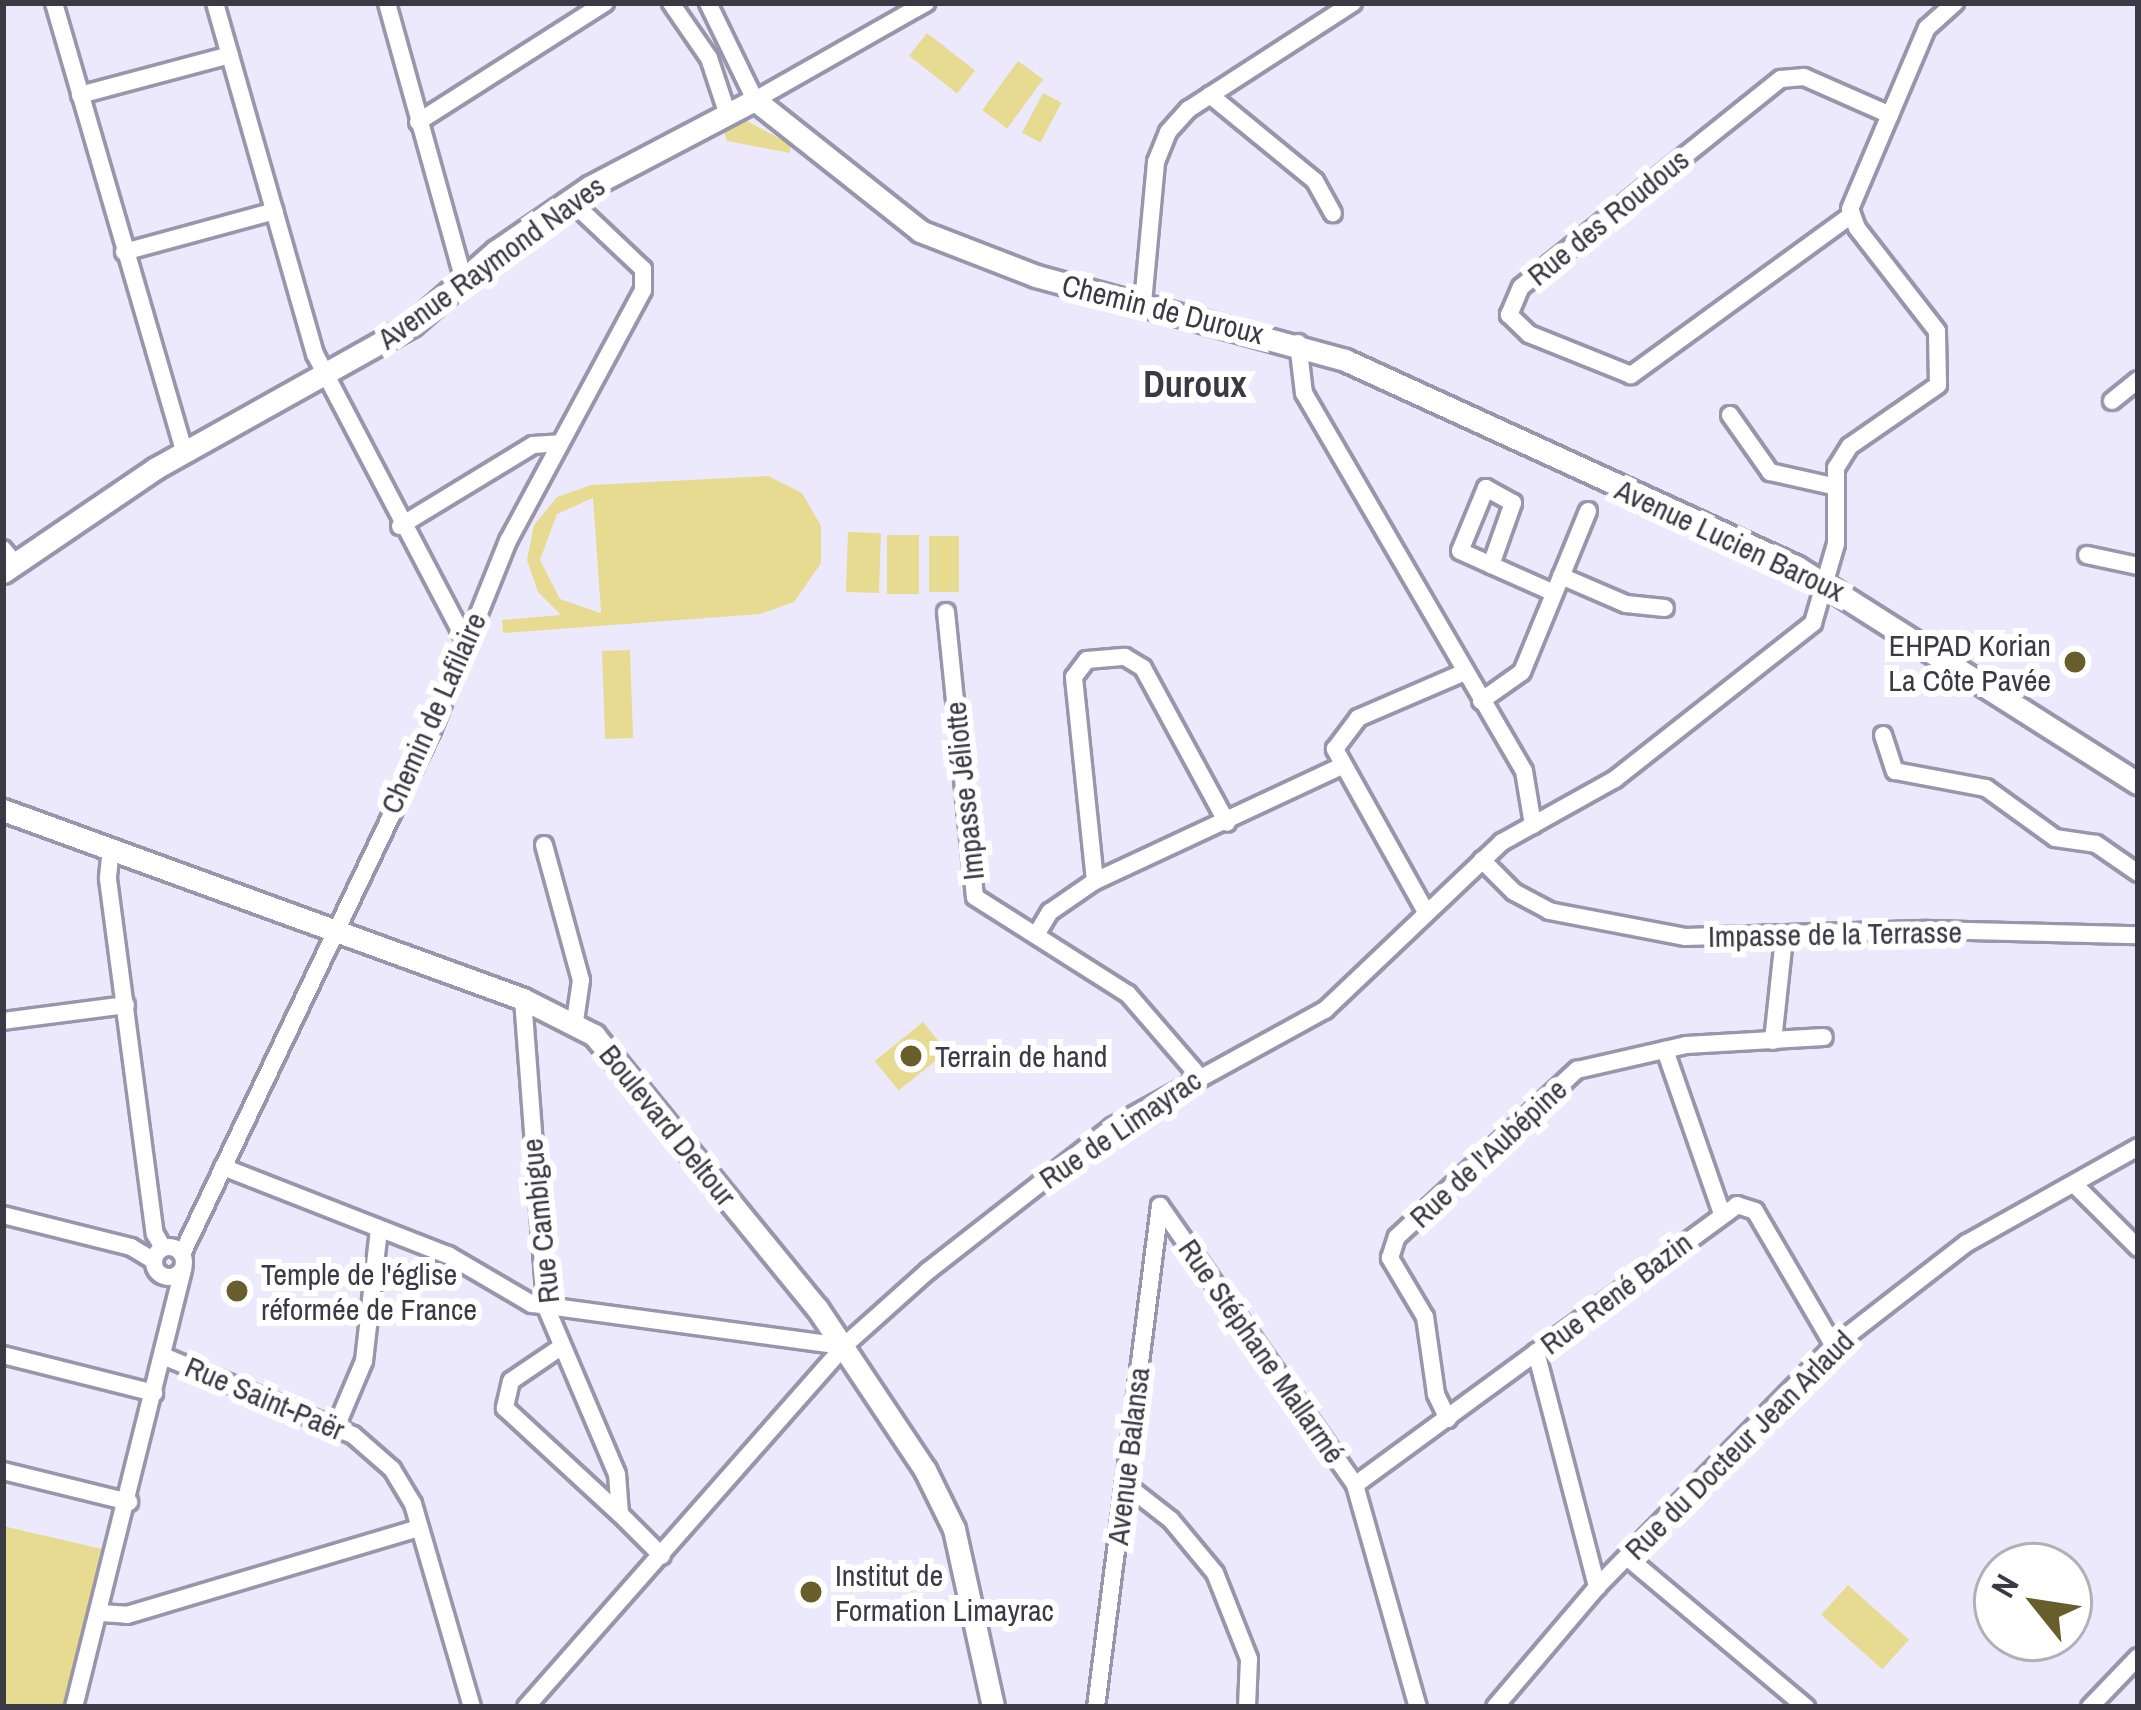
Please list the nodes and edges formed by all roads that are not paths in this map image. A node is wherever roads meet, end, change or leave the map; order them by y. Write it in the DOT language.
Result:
graph roads {
  1 [pos="54,3"];
  2 [pos="215,3"];
  3 [pos="387,3"];
  4 [pos="604,3"];
  5 [pos="671,3"];
  6 [pos="708,3"];
  7 [pos="926,3"];
  8 [pos="1353,3"];
  9 [pos="1954,3"];
  10 [pos="230,55"];
  11 [pos="80,95"];
  12 [pos="1210,95"];
  13 [pos="755,100"];
  14 [pos="728,115"];
  15 [pos="1890,115"];
  16 [pos="418,122"];
  17 [pos="569,199"];
  18 [pos="275,212"];
  19 [pos="1333,213"];
  20 [pos="1850,216"];
  21 [pos="124,252"];
  22 [pos="464,281"];
  23 [pos="1143,304"];
  24 [pos="1298,343"];
  25 [pos="326,377"];
  26 [pos="2138,380"];
  27 [pos="2112,400"];
  28 [pos="1730,416"];
  29 [pos="560,443"];
  30 [pos="184,454"];
  31 [pos="1832,486"];
  32 [pos="1588,511"];
  33 [pos="400,526"];
  34 [pos="2087,555"];
  35 [pos="7,562"];
  36 [pos="1491,565"];
  37 [pos="2138,566"];
  38 [pos="1557,584"];
  39 [pos="1828,585"];
  40 [pos="1665,608"];
  41 [pos="946,612"];
  42 [pos="465,640"];
  43 [pos="1465,673"];
  44 [pos="1481,701"];
  45 [pos="1883,735"];
  46 [pos="1340,767"];
  47 [pos="2138,783"];
  48 [pos="3,810"];
  49 [pos="1227,823"];
  50 [pos="1533,825"];
  51 [pos="544,845"];
  52 [pos="111,848"];
  53 [pos="1482,860"];
  54 [pos="2138,873"];
  55 [pos="1095,881"];
  56 [pos="1426,913"];
  57 [pos="338,930"];
  58 [pos="1036,935"];
  59 [pos="2138,935"];
  60 [pos="1784,938"];
  61 [pos="524,998"];
  62 [pos="126,1005"];
  63 [pos="3,1021"];
  64 [pos="575,1021"];
  65 [pos="1824,1037"];
  66 [pos="1773,1042"];
  67 [pos="1665,1050"];
  68 [pos="1198,1075"];
  69 [pos="2138,1147"];
  70 [pos="223,1167"];
  71 [pos="2077,1187"];
  72 [pos="1160,1205"];
  73 [pos="1722,1214"];
  74 [pos="3,1215"];
  75 [pos="153,1221"];
  76 [pos="380,1230"];
  77 [pos="131,1247"];
  78 [pos="2138,1248"];
  79 [pos="159,1261"];
  80 [pos="183,1261"];
  81 [pos="546,1307"];
  82 [pos="171,1323"];
  83 [pos="844,1346"];
  84 [pos="1834,1346"];
  85 [pos="561,1347"];
  86 [pos="1536,1352"];
  87 [pos="3,1355"];
  88 [pos="163,1356"];
  89 [pos="154,1393"];
  90 [pos="1448,1419"];
  91 [pos="336,1427"];
  92 [pos="3,1471"];
  93 [pos="1125,1484"];
  94 [pos="1355,1485"];
  95 [pos="129,1502"];
  96 [pos="620,1514"];
  97 [pos="418,1528"];
  98 [pos="662,1556"];
  99 [pos="1627,1557"];
  100 [pos="1597,1587"];
  101 [pos="101,1613"];
  102 [pos="2138,1657"];
  103 [pos="74,1707"];
  104 [pos="472,1707"];
  105 [pos="526,1707"];
  106 [pos="993,1707"];
  107 [pos="1096,1707"];
  108 [pos="1247,1707"];
  109 [pos="1418,1707"];
  110 [pos="1495,1707"];
  111 [pos="1806,1707"];
  112 [pos="2090,1707"];
  1 -- 11 [label="street"];
  2 -- 10 [label="street"];
  3 -- 16 [label="street"];
  4 -- 16 [label="street"];
  5 -- 14 [label="street"];
  6 -- 13 [label="street"];
  7 -- 13 [label="street, Avenue Raymond Naves"];
  8 -- 12 [label="street"];
  9 -- 15 [label="street"];
  10 -- 11 [label="street"];
  10 -- 18 [label="street"];
  11 -- 21 [label="street"];
  12 -- 19 [label="street"];
  12 -- 23 [label="street"];
  13 -- 14 [label="street, Avenue Raymond Naves"];
  13 -- 23 [label="street, Chemin de Duroux"];
  14 -- 17 [label="street, Avenue Raymond Naves"];
  15 -- 20 [label="street"];
  15 -- 20 [label="street, Rue des Roudous"];
  16 -- 22 [label="street"];
  17 -- 22 [label="street, Avenue Raymond Naves"];
  17 -- 29 [label="street, Chemin de Lafilaire"];
  18 -- 21 [label="street"];
  18 -- 25 [label="street"];
  20 -- 31 [label="street"];
  21 -- 30 [label="street"];
  22 -- 25 [label="street, Avenue Raymond Naves"];
  23 -- 24 [label="street, Chemin de Duroux"];
  24 -- 39 [label="street, Avenue Lucien Baroux"];
  24 -- 43 [label="street, Chemin de Duroux"];
  25 -- 30 [label="street, Avenue Raymond Naves"];
  25 -- 33 [label="street"];
  26 -- 27 [label="street"];
  28 -- 31 [label="street"];
  29 -- 33 [label="street"];
  29 -- 42 [label="street, Chemin de Lafilaire"];
  30 -- 35 [label="street, Avenue Raymond Naves"];
  31 -- 39 [label="street"];
  32 -- 38 [label="street"];
  33 -- 42 [label="street"];
  34 -- 37 [label="street"];
  36 -- 38 [label="street"];
  38 -- 40 [label="street"];
  38 -- 44 [label="street"];
  39 -- 47 [label="street, Avenue Lucien Baroux"];
  39 -- 50 [label="street, Rue de Limayrac"];
  41 -- 58 [label="street, Impasse Jéliotte"];
  42 -- 57 [label="street, Chemin de Lafilaire"];
  43 -- 44 [label="street, Chemin de Duroux"];
  43 -- 46 [label="street"];
  44 -- 50 [label="street, Chemin de Duroux"];
  45 -- 54 [label="street"];
  46 -- 49 [label="street"];
  46 -- 56 [label="street"];
  48 -- 52 [label="street, Boulevard Deltour"];
  49 -- 55 [label="street"];
  49 -- 55 [label="street"];
  50 -- 53 [label="street, Rue de Limayrac"];
  51 -- 64 [label="street"];
  52 -- 57 [label="street, Boulevard Deltour"];
  52 -- 62 [label="street, Chemin de Lafilaire"];
  53 -- 56 [label="street, Rue de Limayrac"];
  53 -- 60 [label="street, Impasse de la Terrasse"];
  55 -- 58 [label="street"];
  56 -- 68 [label="street, Rue de Limayrac"];
  57 -- 61 [label="street, Boulevard Deltour"];
  57 -- 70 [label="street, Chemin de Lafilaire"];
  58 -- 68 [label="street, Impasse Jéliotte"];
  59 -- 60 [label="street, Impasse de la Terrasse"];
  60 -- 66 [label="street"];
  61 -- 64 [label="street, Boulevard Deltour"];
  61 -- 81 [label="street, Rue Cambigue"];
  62 -- 63 [label="street"];
  62 -- 75 [label="street, Chemin de Lafilaire"];
  64 -- 83 [label="street, Boulevard Deltour"];
  65 -- 66 [label="street, Rue de l'Aubépine"];
  66 -- 67 [label="street, Rue de l'Aubépine"];
  67 -- 73 [label="street"];
  67 -- 90 [label="street, Rue de l'Aubépine"];
  68 -- 83 [label="street, Rue de Limayrac"];
  69 -- 71 [label="street, Rue du Docteur Jean Arlaud"];
  70 -- 76 [label="street"];
  70 -- 80 [label="street, Chemin de Lafilaire"];
  71 -- 78 [label="street"];
  71 -- 84 [label="street, Rue du Docteur Jean Arlaud"];
  72 -- 93 [label="street, Avenue Balansa"];
  72 -- 94 [label="street, Rue Stéphane Mallarmé"];
  73 -- 84 [label="street, Rue René Bazin"];
  73 -- 86 [label="street, Rue René Bazin"];
  74 -- 77 [label="street"];
  75 -- 77 [label="street"];
  75 -- 79 [label="street, Chemin de Lafilaire"];
  76 -- 81 [label="street"];
  76 -- 91 [label="street"];
  77 -- 79 [label="street"];
  79 -- 80 [label="street"];
  79 -- 80 [label="street"];
  79 -- 82 [label="street, Chemin de Lafilaire"];
  80 -- 82 [label="street, Chemin de Lafilaire"];
  81 -- 83 [label="street"];
  81 -- 85 [label="street, Rue Cambigue"];
  82 -- 88 [label="street, Chemin de Lafilaire"];
  83 -- 98 [label="street, Rue de Limayrac"];
  83 -- 106 [label="street, Boulevard Deltour"];
  84 -- 99 [label="street, Rue du Docteur Jean Arlaud"];
  85 -- 96 [label="street, Rue Cambigue"];
  85 -- 96 [label="street"];
  86 -- 90 [label="street, Rue René Bazin"];
  86 -- 100 [label="street"];
  87 -- 89 [label="street"];
  88 -- 89 [label="street, Chemin de Lafilaire"];
  88 -- 91 [label="street, Rue Saint-Paër"];
  89 -- 95 [label="street, Chemin de Lafilaire"];
  90 -- 94 [label="street, Rue René Bazin"];
  91 -- 97 [label="street, Rue Saint-Paër"];
  92 -- 95 [label="street"];
  93 -- 107 [label="street, Avenue Balansa"];
  93 -- 108 [label="street"];
  94 -- 109 [label="street, Rue Stéphane Mallarmé"];
  95 -- 101 [label="street, Chemin de Lafilaire"];
  96 -- 98 [label="street"];
  97 -- 101 [label="street"];
  97 -- 104 [label="street, Rue Saint-Paër"];
  98 -- 105 [label="street, Rue de Limayrac"];
  99 -- 100 [label="street, Rue du Docteur Jean Arlaud"];
  99 -- 111 [label="street"];
  100 -- 110 [label="street, Rue du Docteur Jean Arlaud"];
  101 -- 103 [label="street, Chemin de Lafilaire"];
  102 -- 112 [label="street"];
}
